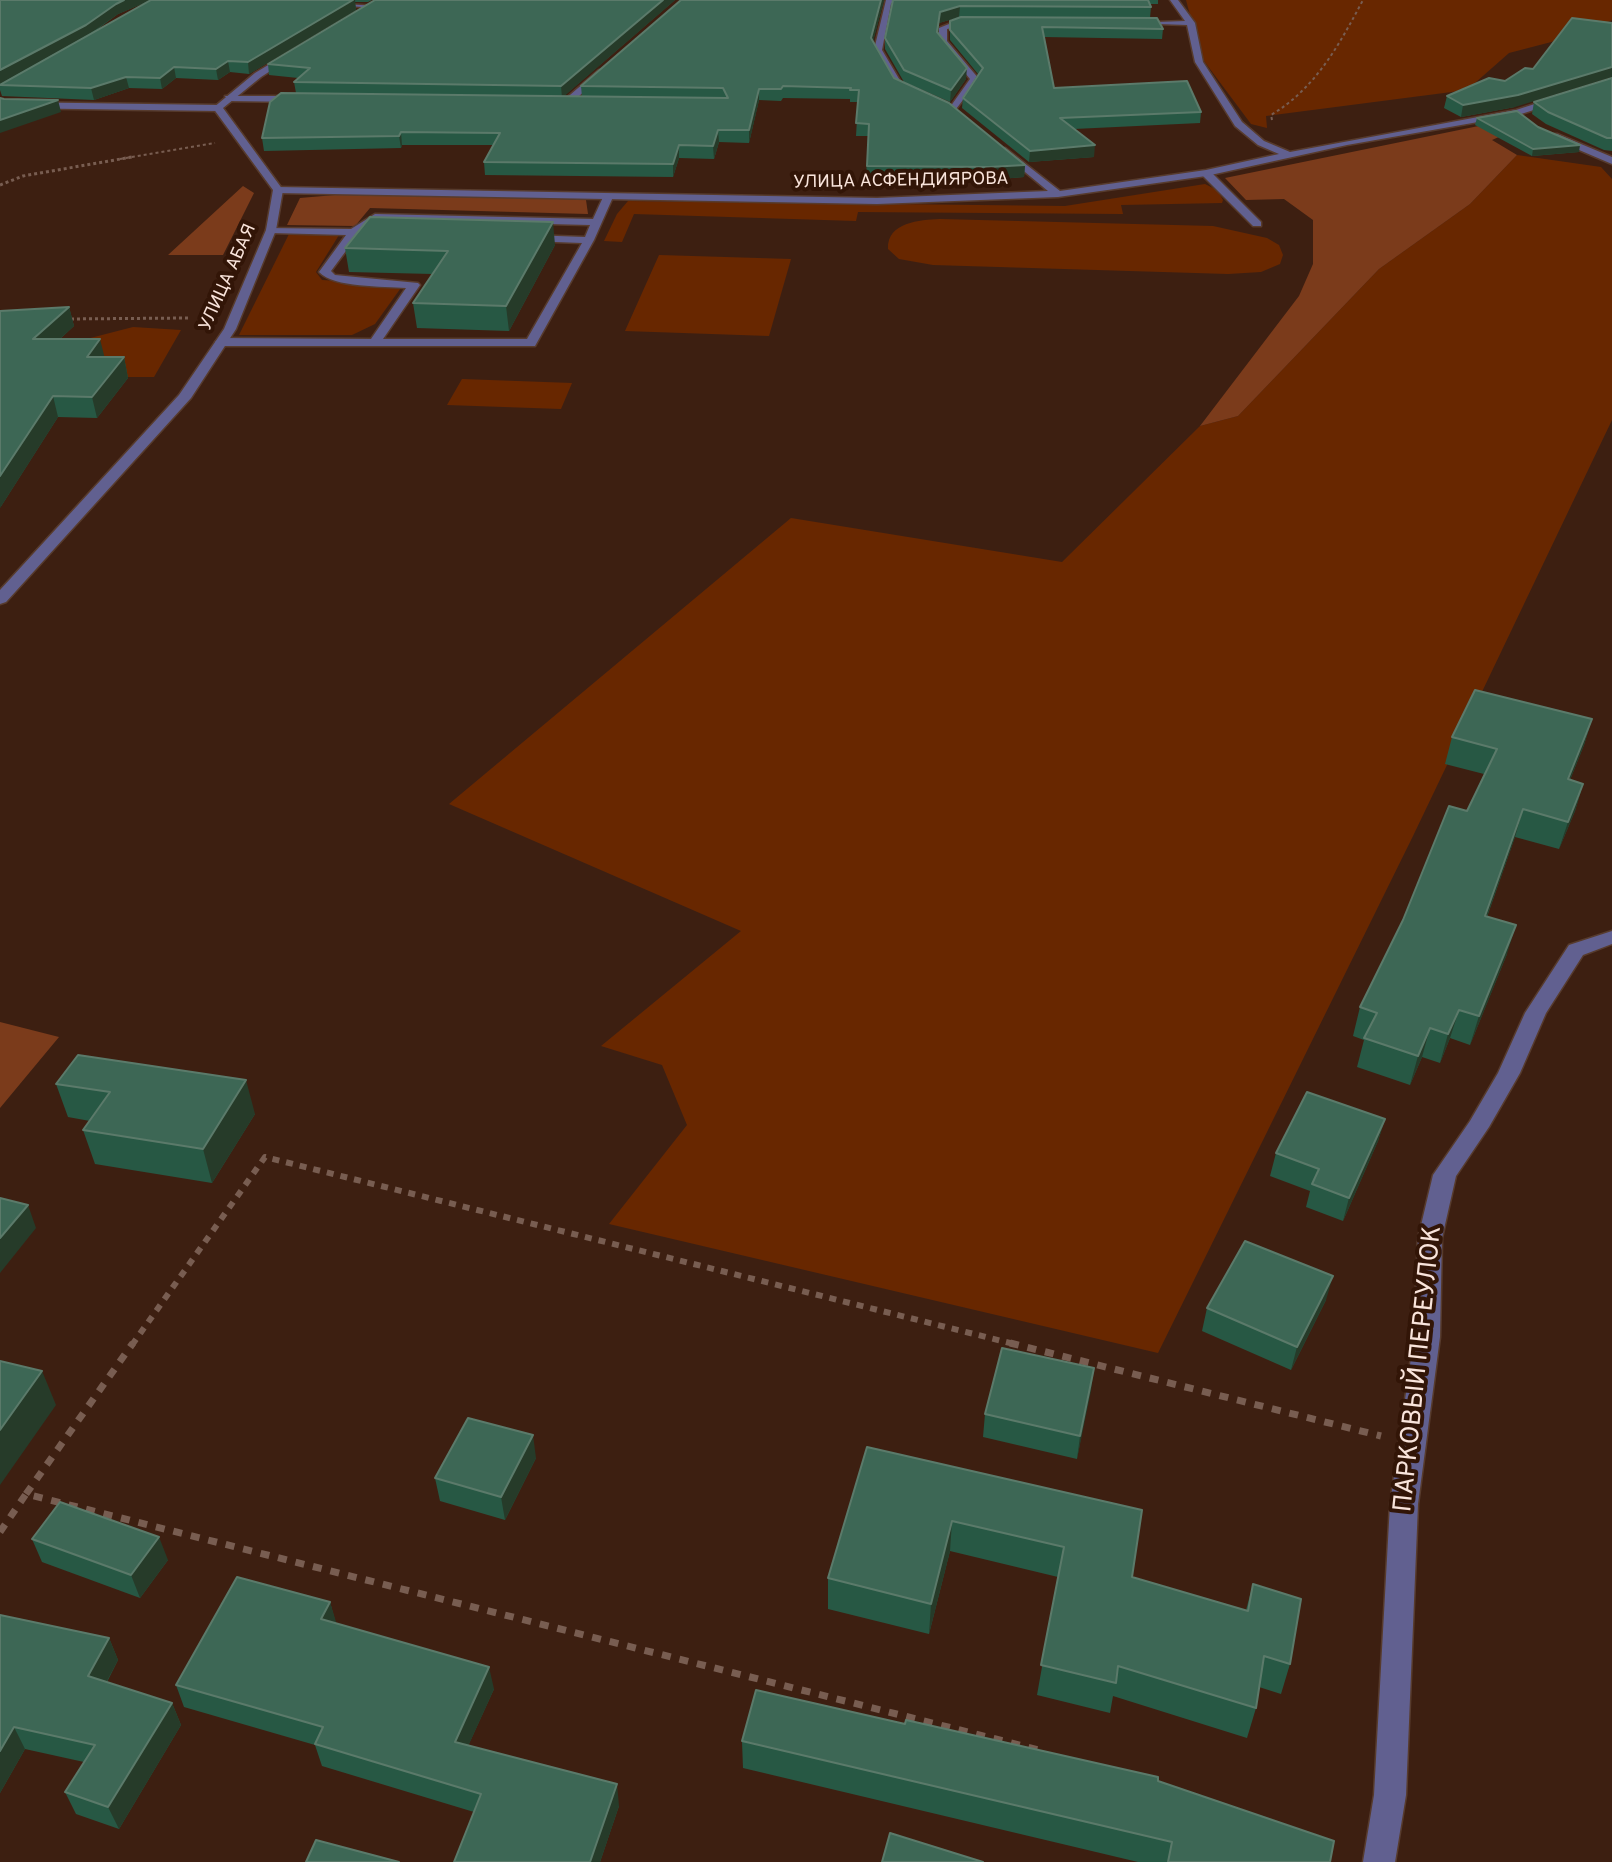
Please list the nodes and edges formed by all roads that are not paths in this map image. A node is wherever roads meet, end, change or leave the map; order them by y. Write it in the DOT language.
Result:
graph roads {
  1 [pos="279,0"];
  2 [pos="891,0"];
  3 [pos="1174,0"];
  4 [pos="379,3"];
  5 [pos="348,21"];
  6 [pos="988,22"];
  7 [pos="1118,23"];
  8 [pos="1191,23"];
  9 [pos="297,52"];
  10 [pos="614,61"];
  11 [pos="1612,82"];
  12 [pos="228,98"];
  13 [pos="926,98"];
  14 [pos="307,99"];
  15 [pos="0,102"];
  16 [pos="551,103"];
  17 [pos="566,103"];
  18 [pos="582,104"];
  19 [pos="940,104"];
  20 [pos="218,108"];
  21 [pos="953,110"];
  22 [pos="1518,112"];
  23 [pos="965,120"];
  24 [pos="1528,121"];
  25 [pos="1541,129"];
  26 [pos="1000,147"];
  27 [pos="1290,155"];
  28 [pos="1612,161"];
  29 [pos="1206,173"];
  30 [pos="278,190"];
  31 [pos="1058,194"];
  32 [pos="608,197"];
  33 [pos="597,222"];
  34 [pos="1257,224"];
  35 [pos="271,230"];
  36 [pos="354,232"];
  37 [pos="401,234"];
  38 [pos="510,237"];
  39 [pos="589,240"];
  40 [pos="221,342"];
  41 [pos="375,342"];
  42 [pos="0,599"];
  43 [pos="1612,937"];
  44 [pos="1379,1862"];
  1 -- 4 [label="street"];
  2 -- 13 [label="street"];
  3 -- 8 [label="street"];
  4 -- 5 [label="street"];
  6 -- 21 [label="street"];
  7 -- 8 [label="street"];
  8 -- 27 [label="street"];
  9 -- 12 [label="street"];
  10 -- 17 [label="street"];
  11 -- 22 [label="street, УЛИЦА АСФЕНДИЯРОВА"];
  12 -- 14 [label="street"];
  12 -- 20 [label="street"];
  15 -- 20 [label="street"];
  16 -- 17 [label="street"];
  17 -- 18 [label="street"];
  19 -- 21 [label="street"];
  20 -- 30 [label="street"];
  21 -- 23 [label="street"];
  22 -- 24 [label="street"];
  22 -- 27 [label="street, УЛИЦА АСФЕНДИЯРОВА"];
  25 -- 28 [label="street"];
  26 -- 31 [label="street"];
  27 -- 29 [label="street, УЛИЦА АСФЕНДИЯРОВА"];
  29 -- 31 [label="street, УЛИЦА АСФЕНДИЯРОВА"];
  29 -- 34 [label="street"];
  30 -- 32 [label="street, УЛИЦА АСФЕНДИЯРОВА"];
  30 -- 35 [label="street, УЛИЦА АБАЯ"];
  31 -- 32 [label="street, УЛИЦА АСФЕНДИЯРОВА"];
  32 -- 33 [label="street"];
  33 -- 36 [label="street"];
  33 -- 39 [label="street"];
  35 -- 36 [label="street"];
  35 -- 40 [label="street, УЛИЦА АБАЯ"];
  36 -- 37 [label="street"];
  36 -- 41 [label="street"];
  38 -- 39 [label="street"];
  39 -- 41 [label="street"];
  40 -- 41 [label="street"];
  40 -- 42 [label="street, УЛИЦА АБАЯ"];
  43 -- 44 [label="street, ПАРКОВЫЙ ПЕРЕУЛОК"];
}
